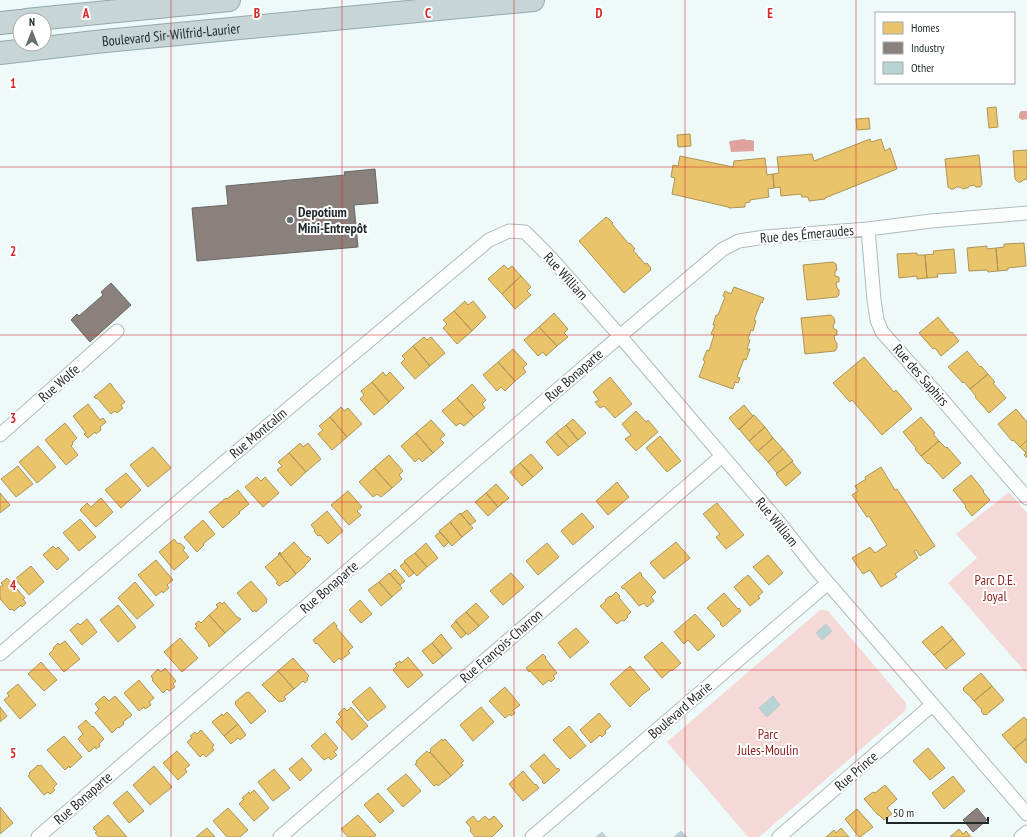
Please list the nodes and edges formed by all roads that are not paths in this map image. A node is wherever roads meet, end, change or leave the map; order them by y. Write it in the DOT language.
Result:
graph roads {
  1 [pos="229,0"];
  2 [pos="533,0"];
  3 [pos="52,17"];
  4 [pos="12,22"];
  5 [pos="0,23"];
  6 [pos="0,53"];
  7 [pos="1027,213"];
  8 [pos="868,229"];
  9 [pos="525,232"];
  10 [pos="117,331"];
  11 [pos="620,336"];
  12 [pos="0,435"];
  13 [pos="722,456"];
  14 [pos="1027,498"];
  15 [pos="828,584"];
  16 [pos="0,654"];
  17 [pos="932,704"];
  18 [pos="1027,814"];
  19 [pos="1027,832"];
  20 [pos="38,837"];
  21 [pos="280,837"];
  22 [pos="532,837"];
  23 [pos="779,837"];
  24 [pos="1021,837"];
  1 -- 3 [label="highway, Boulevard Sir-Wilfrid-Laurier"];
  2 -- 6 [label="highway, Boulevard Sir-Wilfrid-Laurier"];
  4 -- 5 [label="highway"];
  7 -- 8 [label="street, Rue des Émeraudes"];
  8 -- 11 [label="street, Rue des Émeraudes"];
  8 -- 14 [label="street, Rue des Saphirs"];
  9 -- 11 [label="street, Rue William"];
  9 -- 16 [label="street, Rue Montcalm"];
  10 -- 12 [label="street, Rue Wolfe"];
  11 -- 13 [label="street, Rue William"];
  11 -- 20 [label="street, Rue Bonaparte"];
  13 -- 15 [label="street, Rue William"];
  13 -- 21 [label="street, Rue François-Charron"];
  15 -- 17 [label="street, Rue William"];
  15 -- 22 [label="street, Boulevard Marie"];
  17 -- 18 [label="street, Rue William"];
  17 -- 23 [label="street, Rue Prince"];
  19 -- 24 [label="street"];
}
